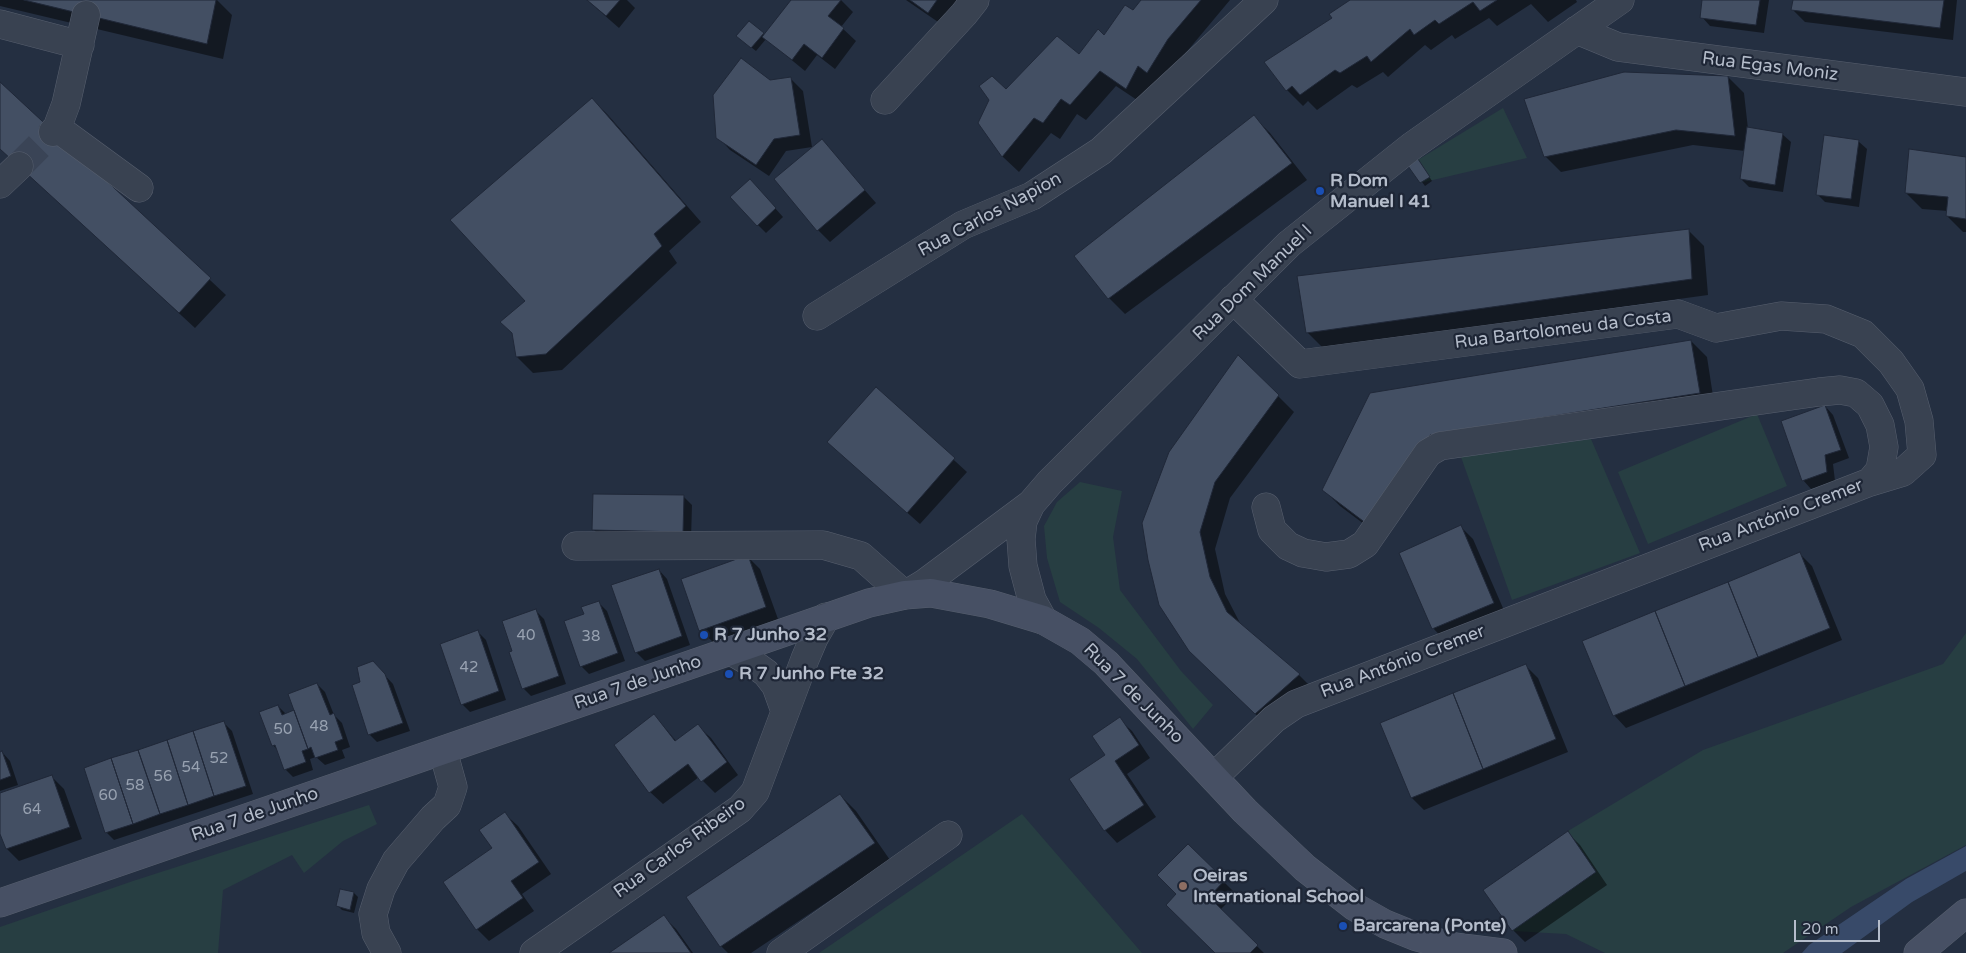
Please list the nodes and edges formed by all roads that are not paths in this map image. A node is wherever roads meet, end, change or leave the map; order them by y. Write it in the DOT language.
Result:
graph roads {
  1 [pos="975,0"];
  2 [pos="1264,0"];
  3 [pos="1620,0"];
  4 [pos="86,15"];
  5 [pos="0,24"];
  6 [pos="1577,30"];
  7 [pos="80,45"];
  8 [pos="1966,92"];
  9 [pos="885,100"];
  10 [pos="139,188"];
  11 [pos="1233,299"];
  12 [pos="817,316"];
  13 [pos="1870,482"];
  14 [pos="1031,504"];
  15 [pos="1266,507"];
  16 [pos="576,546"];
  17 [pos="905,594"];
  18 [pos="826,617"];
  19 [pos="1043,620"];
  20 [pos="731,651"];
  21 [pos="785,711"];
  22 [pos="443,751"];
  23 [pos="1214,777"];
  24 [pos="948,835"];
  25 [pos="0,903"];
  26 [pos="1966,913"];
  27 [pos="387,953"];
  28 [pos="534,953"];
  29 [pos="781,953"];
  30 [pos="1503,953"];
  31 [pos="1918,953"];
  1 -- 9 [label="street"];
  2 -- 12 [label="street, Rua Carlos Napion"];
  3 -- 6 [label="street, Rua Dom Manuel I"];
  4 -- 7 [label="street"];
  5 -- 7 [label="street"];
  6 -- 8 [label="street, Rua Egas Moniz"];
  6 -- 11 [label="street, Rua Dom Manuel I"];
  7 -- 10 [label="street"];
  11 -- 13 [label="street, Rua Bartolomeu da Costa"];
  11 -- 14 [label="street, Rua Dom Manuel I"];
  13 -- 15 [label="street, Rua António Cremer"];
  13 -- 23 [label="street, Rua António Cremer"];
  14 -- 17 [label="street, Rua Dom Manuel I"];
  14 -- 19 [label="street, Rua Dom Manuel I"];
  16 -- 17 [label="street"];
  17 -- 18 [label="main road, Rua 7 de Junho"];
  17 -- 19 [label="main road, Rua 7 de Junho"];
  18 -- 20 [label="main road, Rua 7 de Junho"];
  18 -- 21 [label="street, Rua Carlos Ribeiro"];
  19 -- 23 [label="main road, Rua 7 de Junho"];
  20 -- 21 [label="street"];
  20 -- 22 [label="main road, Rua 7 de Junho"];
  21 -- 28 [label="street, Rua Carlos Ribeiro"];
  22 -- 25 [label="main road, Rua 7 de Junho"];
  22 -- 27 [label="street"];
  23 -- 30 [label="main road, Rua 7 de Junho"];
  24 -- 29 [label="street"];
  26 -- 31 [label="main road"];
}
